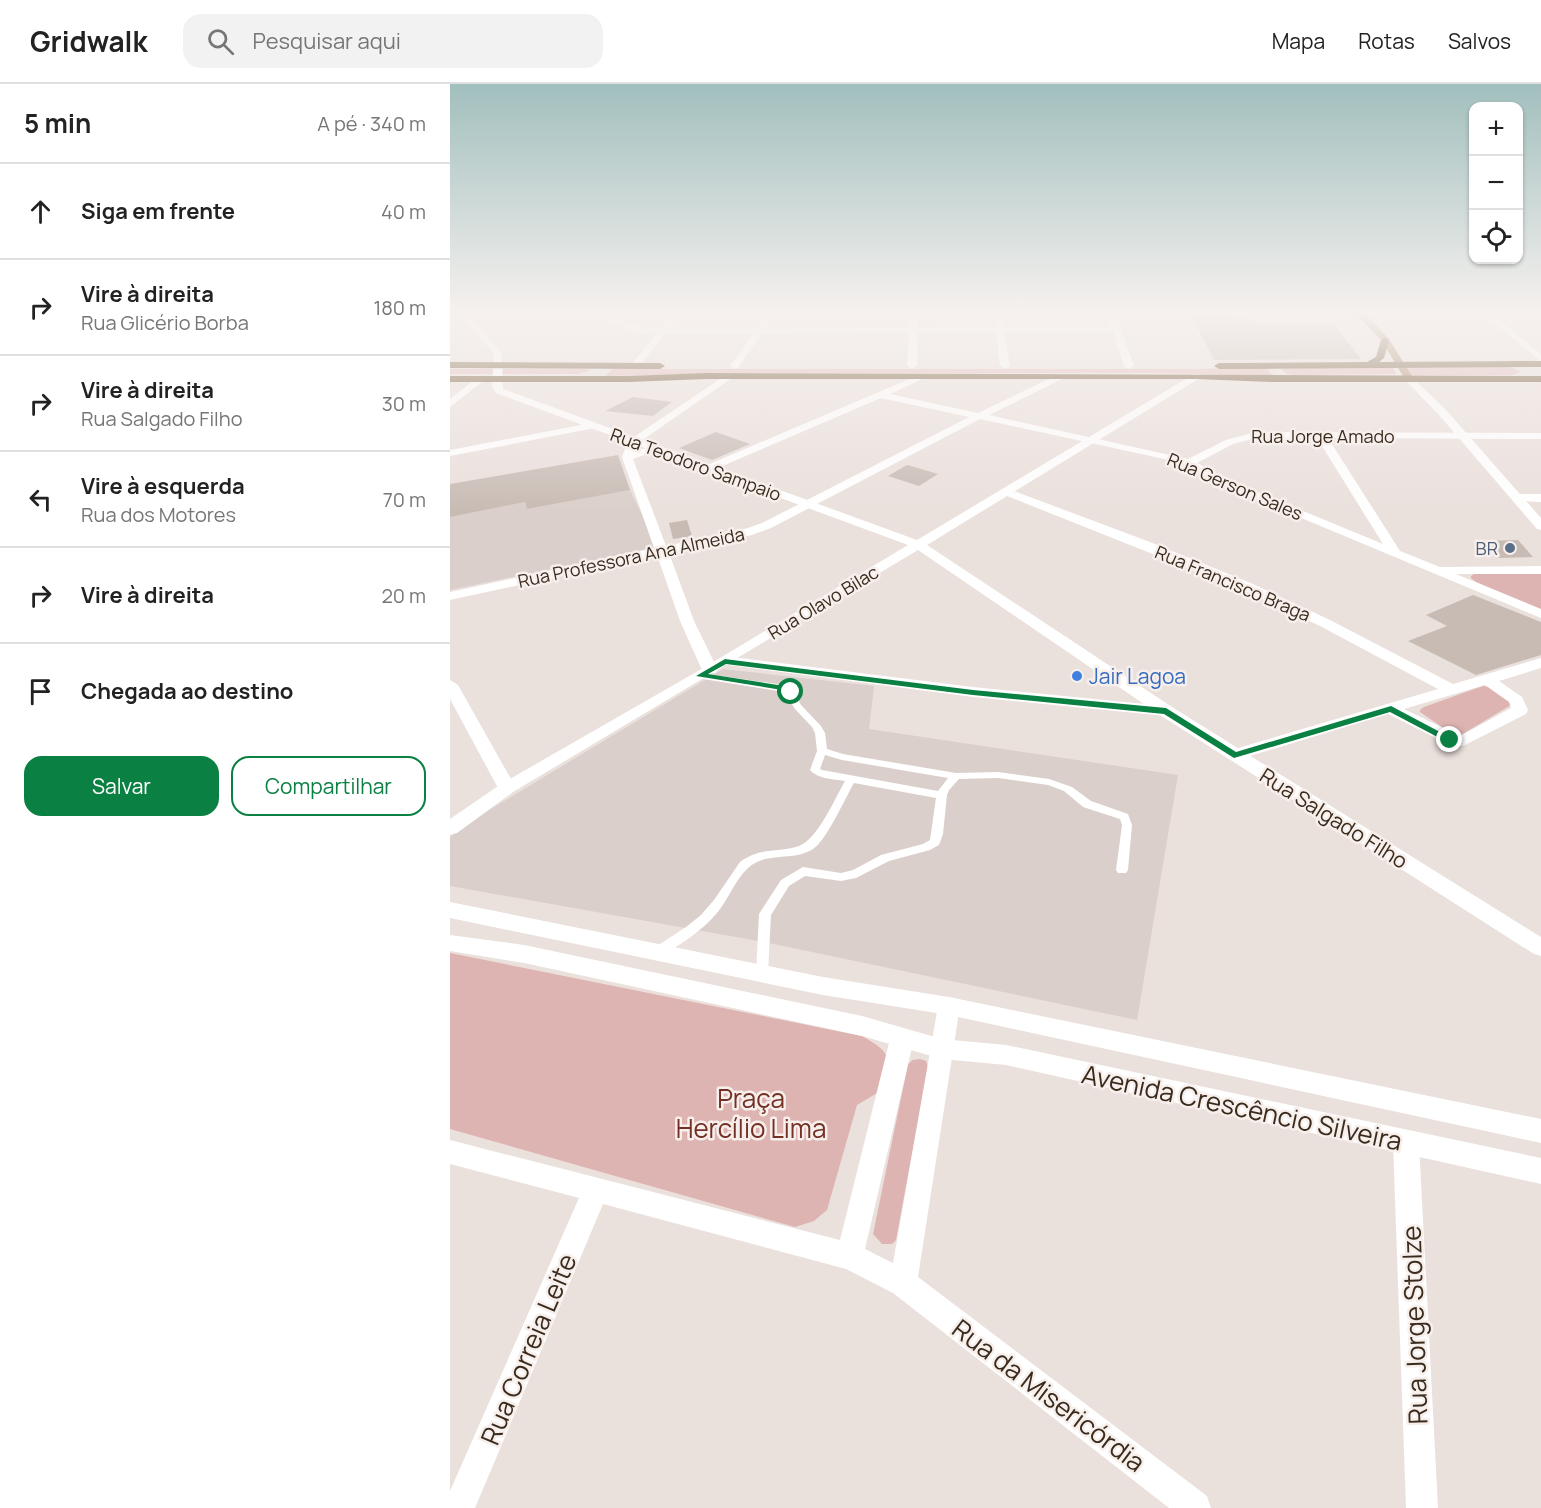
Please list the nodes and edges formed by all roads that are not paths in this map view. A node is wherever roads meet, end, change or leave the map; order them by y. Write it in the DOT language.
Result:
graph roads {
  1 [pos="481,379"];
  2 [pos="483,379"];
  3 [pos="498,379"];
  4 [pos="564,379"];
  5 [pos="724,379"];
  6 [pos="916,379"];
  7 [pos="1054,379"];
  8 [pos="1191,379"];
  9 [pos="1323,379"];
  10 [pos="1503,379"];
  11 [pos="1412,382"];
  12 [pos="498,384"];
  13 [pos="467,391"];
  14 [pos="880,395"];
  15 [pos="450,404"];
  16 [pos="979,416"];
  17 [pos="591,426"];
  18 [pos="1321,435"];
  19 [pos="1463,436"];
  20 [pos="1541,436"];
  21 [pos="1091,439"];
  22 [pos="633,441"];
  23 [pos="655,449"];
  24 [pos="450,453"];
  25 [pos="627,457"];
  26 [pos="1189,463"];
  27 [pos="709,468"];
  28 [pos="1006,492"];
  29 [pos="1518,498"];
  30 [pos="1541,498"];
  31 [pos="806,504"];
  32 [pos="1541,526"];
  33 [pos="919,545"];
  34 [pos="662,550"];
  35 [pos="1396,554"];
  36 [pos="1436,570"];
  37 [pos="1541,570"];
  38 [pos="450,596"];
  39 [pos="1541,614"];
  40 [pos="725,661"];
  41 [pos="1541,663"];
  42 [pos="705,673"];
  43 [pos="1488,680"];
  44 [pos="450,685"];
  45 [pos="1452,690"];
  46 [pos="1391,709"];
  47 [pos="1166,711"];
  48 [pos="822,751"];
  49 [pos="1234,755"];
  50 [pos="956,776"];
  51 [pos="851,779"];
  52 [pos="507,788"];
  53 [pos="942,795"];
  54 [pos="450,828"];
  55 [pos="1122,870"];
  56 [pos="450,910"];
  57 [pos="450,943"];
  58 [pos="1541,948"];
  59 [pos="658,952"];
  60 [pos="762,973"];
  61 [pos="949,1006"];
  62 [pos="902,1039"];
  63 [pos="942,1049"];
  64 [pos="1541,1131"];
  65 [pos="1406,1143"];
  66 [pos="450,1152"];
  67 [pos="1541,1171"];
  68 [pos="596,1189"];
  69 [pos="850,1256"];
  70 [pos="903,1283"];
  71 [pos="459,1508"];
  72 [pos="1195,1508"];
  73 [pos="1422,1508"];
  1 -- 13 [label="street"];
  2 -- 12 [label="highway"];
  3 -- 12 [label="street"];
  4 -- 12 [label="highway"];
  5 -- 22 [label="street"];
  6 -- 14 [label="street"];
  7 -- 16 [label="street, Rua Professora Ana Almeida"];
  8 -- 21 [label="street, Rua Olavo Bilac"];
  9 -- 11 [label="highway"];
  10 -- 11 [label="highway"];
  11 -- 19 [label="street"];
  12 -- 13 [label="street"];
  12 -- 17 [label="street, Rua Teodoro Sampaio"];
  13 -- 15 [label="street"];
  14 -- 16 [label="street, Rua Gerson Sales"];
  14 -- 27 [label="street"];
  16 -- 21 [label="street, Rua Gerson Sales"];
  16 -- 31 [label="street, Rua Professora Ana Almeida"];
  17 -- 22 [label="street, Rua Teodoro Sampaio"];
  17 -- 24 [label="street"];
  18 -- 19 [label="street, Rua Jorge Amado"];
  18 -- 26 [label="street, Rua Jorge Amado"];
  18 -- 35 [label="street"];
  19 -- 20 [label="street, Rua Jorge Amado"];
  19 -- 29 [label="street"];
  21 -- 26 [label="street, Rua Gerson Sales"];
  21 -- 28 [label="street, Rua Olavo Bilac"];
  22 -- 23 [label="street, Rua Teodoro Sampaio"];
  22 -- 25 [label="street"];
  23 -- 25 [label="street"];
  23 -- 27 [label="street, Rua Teodoro Sampaio"];
  25 -- 34 [label="street"];
  26 -- 35 [label="street, Rua Gerson Sales"];
  27 -- 31 [label="street, Rua Teodoro Sampaio"];
  28 -- 33 [label="street, Rua Olavo Bilac"];
  28 -- 45 [label="street, Rua Francisco Braga"];
  29 -- 30 [label="street"];
  29 -- 32 [label="street"];
  31 -- 33 [label="street, Rua Teodoro Sampaio"];
  31 -- 34 [label="street, Rua Professora Ana Almeida"];
  33 -- 40 [label="street, Rua Olavo Bilac"];
  33 -- 47 [label="street, Rua Salgado Filho"];
  34 -- 38 [label="street, Rua Professora Ana Almeida"];
  34 -- 42 [label="street"];
  35 -- 36 [label="street, Rua Gerson Sales"];
  36 -- 37 [label="street"];
  36 -- 39 [label="street, Rua Gerson Sales"];
  40 -- 42 [label="street, Rua Olavo Bilac"];
  40 -- 47 [label="street"];
  41 -- 43 [label="street"];
  42 -- 48 [label="lane"];
  42 -- 52 [label="street, Rua Olavo Bilac"];
  43 -- 45 [label="street"];
  43 -- 46 [label="street"];
  44 -- 52 [label="street"];
  45 -- 46 [label="street"];
  46 -- 49 [label="street"];
  47 -- 49 [label="street, Rua Salgado Filho"];
  48 -- 50 [label="lane"];
  48 -- 51 [label="lane"];
  49 -- 58 [label="street, Rua Salgado Filho"];
  50 -- 53 [label="lane"];
  50 -- 55 [label="lane"];
  51 -- 53 [label="lane"];
  51 -- 59 [label="lane"];
  52 -- 54 [label="street, Rua Olavo Bilac"];
  53 -- 60 [label="lane"];
  56 -- 59 [label="street"];
  57 -- 62 [label="street"];
  59 -- 60 [label="street"];
  60 -- 61 [label="street"];
  61 -- 63 [label="street"];
  61 -- 64 [label="street, Avenida Crescêncio Silveira"];
  62 -- 63 [label="street"];
  62 -- 69 [label="street"];
  63 -- 65 [label="street, Avenida Crescêncio Silveira"];
  63 -- 70 [label="street"];
  65 -- 67 [label="street, Avenida Crescêncio Silveira"];
  65 -- 73 [label="street, Rua Jorge Stolze"];
  66 -- 68 [label="street"];
  68 -- 69 [label="street"];
  68 -- 71 [label="street, Rua Correia Leite"];
  69 -- 70 [label="street"];
  70 -- 72 [label="street, Rua da Misericórdia"];
}
